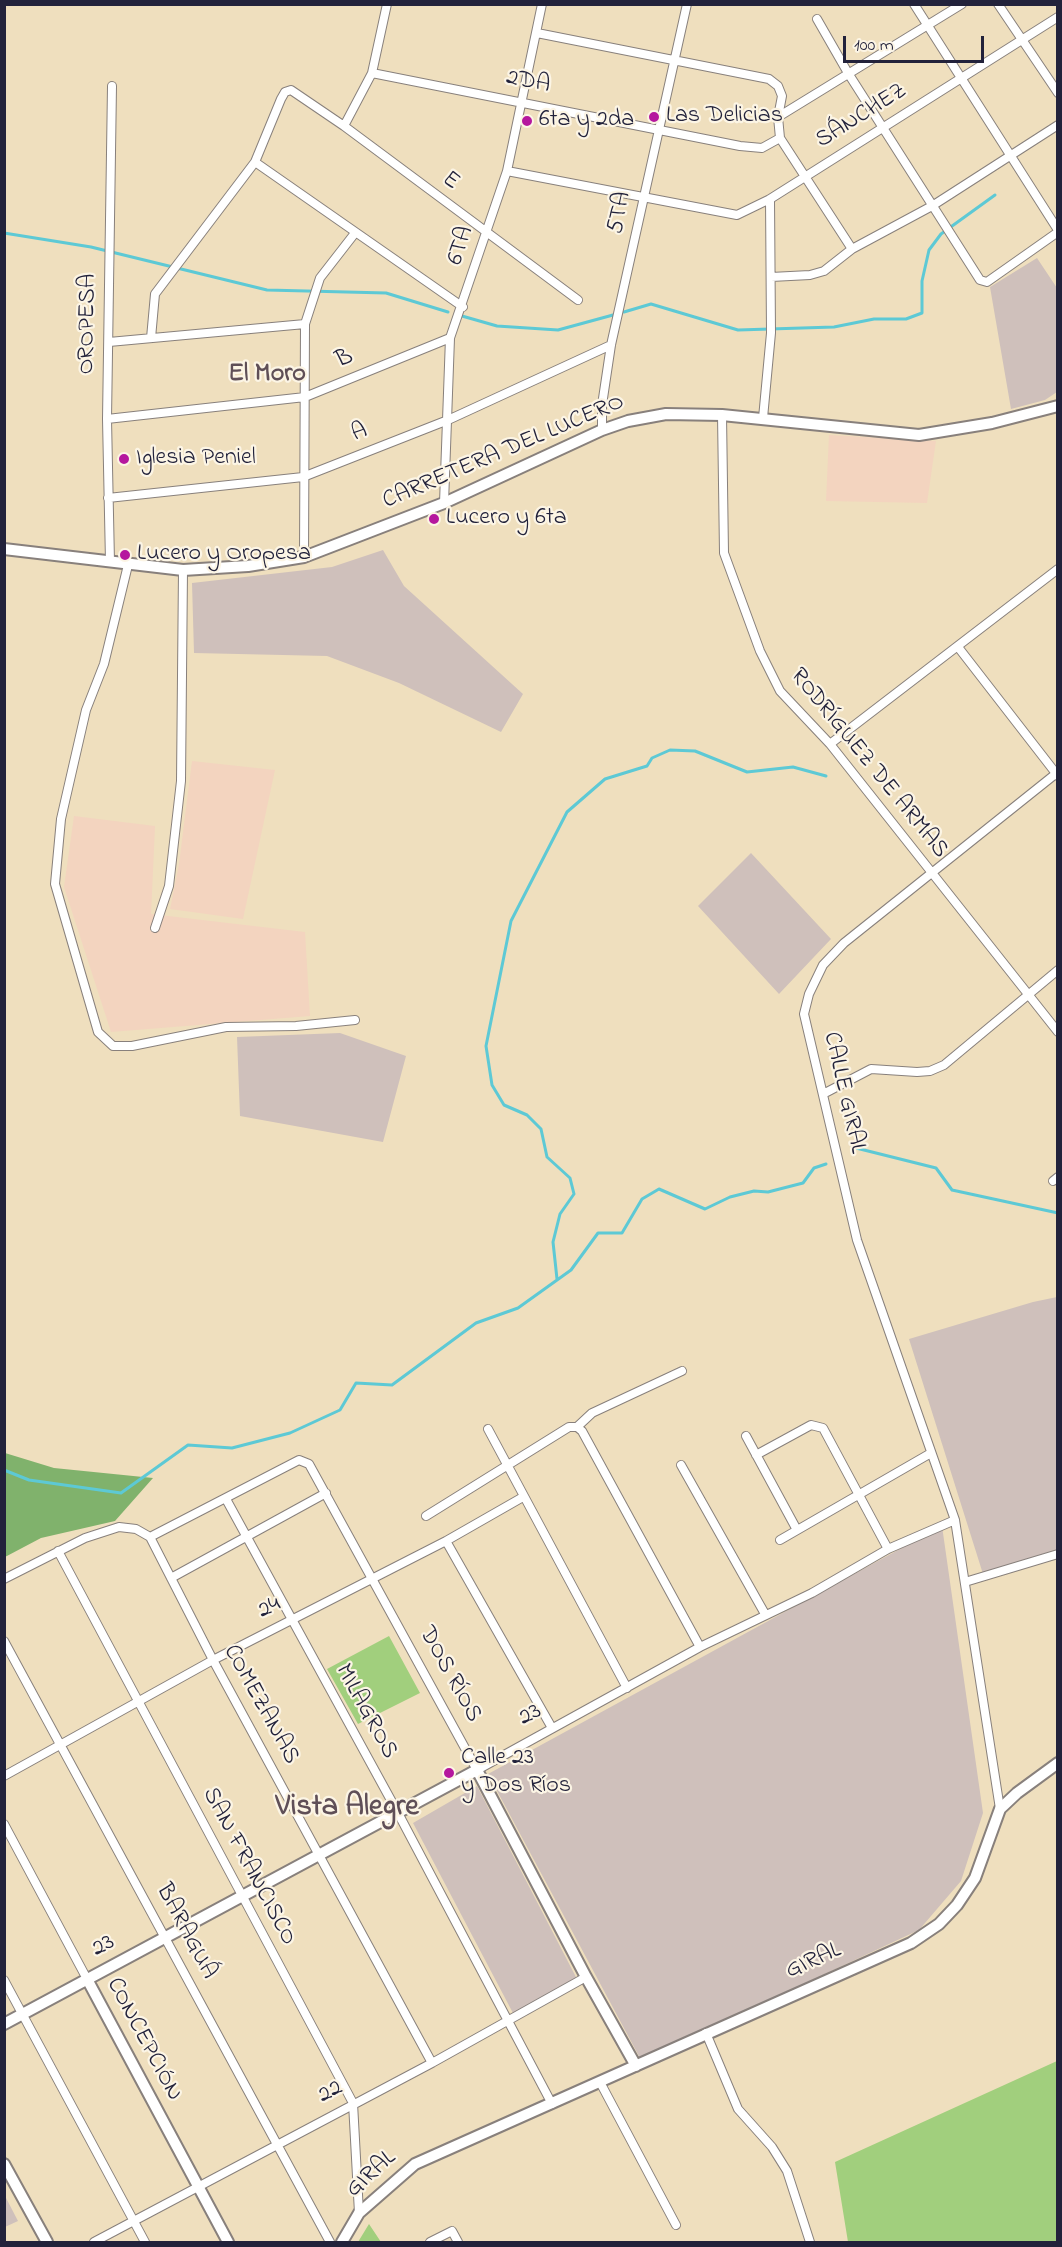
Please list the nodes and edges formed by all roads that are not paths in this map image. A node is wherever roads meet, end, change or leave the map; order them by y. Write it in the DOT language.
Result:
graph roads {
  1 [pos="387,4"];
  2 [pos="542,4"];
  3 [pos="687,4"];
  4 [pos="914,4"];
  5 [pos="962,4"];
  6 [pos="998,4"];
  7 [pos="1058,17"];
  8 [pos="817,19"];
  9 [pos="926,25"];
  10 [pos="537,33"];
  11 [pos="1022,40"];
  12 [pos="673,60"];
  13 [pos="372,73"];
  14 [pos="848,73"];
  15 [pos="960,78"];
  16 [pos="112,86"];
  17 [pos="1058,93"];
  18 [pos="521,101"];
  19 [pos="778,117"];
  20 [pos="1058,125"];
  21 [pos="344,126"];
  22 [pos="883,126"];
  23 [pos="659,130"];
  24 [pos="780,138"];
  25 [pos="1010,154"];
  26 [pos="255,162"];
  27 [pos="507,171"];
  28 [pos="806,175"];
  29 [pos="644,197"];
  30 [pos="770,199"];
  31 [pos="932,206"];
  32 [pos="1058,231"];
  33 [pos="355,234"];
  34 [pos="487,234"];
  35 [pos="852,249"];
  36 [pos="771,277"];
  37 [pos="578,300"];
  38 [pos="463,307"];
  39 [pos="305,324"];
  40 [pos="152,338"];
  41 [pos="450,338"];
  42 [pos="109,342"];
  43 [pos="611,345"];
  44 [pos="305,397"];
  45 [pos="1058,406"];
  46 [pos="722,415"];
  47 [pos="763,418"];
  48 [pos="107,419"];
  49 [pos="448,420"];
  50 [pos="602,430"];
  51 [pos="303,477"];
  52 [pos="108,498"];
  53 [pos="444,503"];
  54 [pos="4,549"];
  55 [pos="304,557"];
  56 [pos="110,562"];
  57 [pos="128,565"];
  58 [pos="1058,569"];
  59 [pos="183,570"];
  60 [pos="958,647"];
  61 [pos="830,744"];
  62 [pos="1057,774"];
  63 [pos="931,871"];
  64 [pos="155,928"];
  65 [pos="1058,969"];
  66 [pos="1027,993"];
  67 [pos="355,1020"];
  68 [pos="1058,1032"];
  69 [pos="825,1093"];
  70 [pos="682,1371"];
  71 [pos="488,1429"];
  72 [pos="580,1429"];
  73 [pos="746,1436"];
  74 [pos="930,1452"];
  75 [pos="756,1455"];
  76 [pos="681,1465"];
  77 [pos="509,1466"];
  78 [pos="326,1493"];
  79 [pos="859,1493"];
  80 [pos="523,1497"];
  81 [pos="226,1499"];
  82 [pos="426,1516"];
  83 [pos="955,1520"];
  84 [pos="797,1530"];
  85 [pos="247,1536"];
  86 [pos="150,1537"];
  87 [pos="780,1540"];
  88 [pos="446,1541"];
  89 [pos="888,1549"];
  90 [pos="58,1551"];
  91 [pos="1058,1554"];
  92 [pos="373,1577"];
  93 [pos="171,1578"];
  94 [pos="4,1579"];
  95 [pos="965,1582"];
  96 [pos="765,1614"];
  97 [pos="291,1620"];
  98 [pos="4,1641"];
  99 [pos="700,1647"];
  100 [pos="213,1660"];
  101 [pos="627,1688"];
  102 [pos="138,1702"];
  103 [pos="552,1728"];
  104 [pos="61,1745"];
  105 [pos="1058,1763"];
  106 [pos="477,1770"];
  107 [pos="4,1776"];
  108 [pos="1000,1809"];
  109 [pos="398,1813"];
  110 [pos="4,1824"];
  111 [pos="321,1855"];
  112 [pos="242,1896"];
  113 [pos="166,1938"];
  114 [pos="586,1977"];
  115 [pos="87,1979"];
  116 [pos="4,1980"];
  117 [pos="23,2014"];
  118 [pos="507,2021"];
  119 [pos="4,2024"];
  120 [pos="706,2033"];
  121 [pos="432,2063"];
  122 [pos="636,2066"];
  123 [pos="601,2084"];
  124 [pos="353,2103"];
  125 [pos="552,2104"];
  126 [pos="276,2146"];
  127 [pos="4,2164"];
  128 [pos="198,2187"];
  129 [pos="359,2213"];
  130 [pos="133,2221"];
  131 [pos="676,2225"];
  132 [pos="47,2242"];
  133 [pos="94,2242"];
  134 [pos="145,2242"];
  135 [pos="228,2242"];
  136 [pos="330,2242"];
  137 [pos="342,2242"];
  138 [pos="430,2242"];
  139 [pos="458,2242"];
  140 [pos="810,2242"];
  1 -- 13 [label="street"];
  2 -- 10 [label="street, 6TA"];
  3 -- 12 [label="street, 5TA"];
  4 -- 9 [label="street"];
  5 -- 9 [label="street"];
  6 -- 11 [label="street"];
  7 -- 11 [label="street, SÁNCHEZ"];
  8 -- 14 [label="street"];
  9 -- 14 [label="street"];
  9 -- 15 [label="street"];
  10 -- 12 [label="street"];
  10 -- 18 [label="street, 6TA"];
  11 -- 15 [label="street, SÁNCHEZ"];
  11 -- 17 [label="street"];
  12 -- 19 [label="street"];
  12 -- 23 [label="street, 5TA"];
  13 -- 18 [label="street, 2DA"];
  13 -- 21 [label="street"];
  14 -- 19 [label="street"];
  14 -- 22 [label="street"];
  15 -- 22 [label="street, SÁNCHEZ"];
  15 -- 25 [label="street"];
  16 -- 42 [label="street, OROPESA"];
  18 -- 23 [label="street, 2DA"];
  18 -- 27 [label="street, 6TA"];
  19 -- 24 [label="street"];
  20 -- 25 [label="street"];
  21 -- 26 [label="street, E"];
  21 -- 34 [label="street, E"];
  22 -- 28 [label="street, SÁNCHEZ"];
  22 -- 31 [label="street"];
  23 -- 24 [label="street, 2DA"];
  23 -- 29 [label="street, 5TA"];
  24 -- 28 [label="street"];
  25 -- 31 [label="street"];
  25 -- 32 [label="street"];
  26 -- 33 [label="street"];
  26 -- 40 [label="street"];
  27 -- 29 [label="street"];
  27 -- 34 [label="street, 6TA"];
  28 -- 30 [label="street, SÁNCHEZ"];
  28 -- 35 [label="street"];
  29 -- 30 [label="street, SÁNCHEZ"];
  29 -- 43 [label="street, 5TA"];
  30 -- 36 [label="street"];
  31 -- 32 [label="street"];
  31 -- 35 [label="street"];
  33 -- 38 [label="street"];
  33 -- 39 [label="street"];
  34 -- 37 [label="street, E"];
  34 -- 38 [label="street, 6TA"];
  35 -- 36 [label="street"];
  36 -- 47 [label="street"];
  38 -- 41 [label="street, 6TA"];
  39 -- 40 [label="street"];
  39 -- 44 [label="street"];
  40 -- 42 [label="street"];
  41 -- 44 [label="street, B"];
  41 -- 49 [label="street, 6TA"];
  42 -- 48 [label="street, OROPESA"];
  43 -- 49 [label="street, A"];
  43 -- 50 [label="street, 5TA"];
  44 -- 48 [label="street, B"];
  44 -- 51 [label="street"];
  45 -- 47 [label="street, CARRETERA DEL LUCERO"];
  46 -- 47 [label="street, CARRETERA DEL LUCERO"];
  46 -- 50 [label="street, CARRETERA DEL LUCERO"];
  46 -- 61 [label="street, RODRÍGUEZ DE ARMAS"];
  48 -- 52 [label="street, OROPESA"];
  49 -- 51 [label="street, A"];
  49 -- 53 [label="street, 6TA"];
  50 -- 53 [label="street, CARRETERA DEL LUCERO"];
  51 -- 52 [label="street, A"];
  51 -- 55 [label="street"];
  52 -- 56 [label="street, OROPESA"];
  53 -- 55 [label="street, CARRETERA DEL LUCERO"];
  54 -- 56 [label="street, CARRETERA DEL LUCERO"];
  55 -- 59 [label="street, CARRETERA DEL LUCERO"];
  56 -- 57 [label="street, CARRETERA DEL LUCERO"];
  57 -- 59 [label="street, CARRETERA DEL LUCERO"];
  57 -- 67 [label="street"];
  58 -- 60 [label="street"];
  59 -- 64 [label="street"];
  60 -- 61 [label="street"];
  60 -- 62 [label="street"];
  61 -- 63 [label="street, RODRÍGUEZ DE ARMAS"];
  62 -- 63 [label="street, CALLE GIRAL"];
  63 -- 66 [label="street, RODRÍGUEZ DE ARMAS"];
  63 -- 69 [label="street, CALLE GIRAL"];
  65 -- 66 [label="street"];
  66 -- 68 [label="street, RODRÍGUEZ DE ARMAS"];
  66 -- 69 [label="street"];
  69 -- 74 [label="street, CALLE GIRAL"];
  70 -- 72 [label="street"];
  71 -- 77 [label="street"];
  72 -- 77 [label="street"];
  72 -- 99 [label="street"];
  73 -- 75 [label="street"];
  74 -- 79 [label="street"];
  74 -- 83 [label="street, CALLE GIRAL"];
  75 -- 79 [label="street"];
  75 -- 84 [label="street"];
  76 -- 96 [label="street"];
  77 -- 80 [label="street"];
  77 -- 82 [label="street"];
  78 -- 81 [label="street, DOS RÍOS"];
  78 -- 85 [label="street"];
  78 -- 92 [label="street, DOS RÍOS"];
  79 -- 84 [label="street"];
  79 -- 89 [label="street"];
  80 -- 88 [label="street, 24"];
  80 -- 101 [label="street"];
  81 -- 85 [label="street, MILAGROS"];
  81 -- 86 [label="street"];
  83 -- 89 [label="street, 23"];
  83 -- 95 [label="street, GIRAL"];
  84 -- 87 [label="street"];
  85 -- 93 [label="street"];
  85 -- 97 [label="street, MILAGROS"];
  86 -- 90 [label="street"];
  86 -- 93 [label="street, COMEZANAS"];
  88 -- 92 [label="street, 24"];
  88 -- 103 [label="street"];
  89 -- 96 [label="street, 23"];
  90 -- 94 [label="street"];
  90 -- 102 [label="street, SAN FRANCISCO"];
  91 -- 95 [label="street"];
  92 -- 97 [label="street, 24"];
  92 -- 106 [label="street, DOS RÍOS"];
  93 -- 100 [label="street, COMEZANAS"];
  95 -- 108 [label="street, GIRAL"];
  96 -- 99 [label="street, 23"];
  97 -- 100 [label="street, 24"];
  97 -- 109 [label="street, MILAGROS"];
  98 -- 104 [label="street, BARAGUÁ"];
  99 -- 101 [label="street, 23"];
  100 -- 102 [label="street, 24"];
  100 -- 111 [label="street, COMEZANAS"];
  101 -- 103 [label="street, 23"];
  102 -- 104 [label="street, 24"];
  102 -- 112 [label="street, SAN FRANCISCO"];
  103 -- 106 [label="street, 23"];
  104 -- 107 [label="street, 24"];
  104 -- 113 [label="street, BARAGUÁ"];
  105 -- 108 [label="street"];
  106 -- 109 [label="street, 23"];
  106 -- 114 [label="street, DOS RÍOS"];
  108 -- 120 [label="street, GIRAL"];
  109 -- 111 [label="street, 23"];
  109 -- 118 [label="street, MILAGROS"];
  110 -- 115 [label="street, CONCEPCIÓN"];
  111 -- 112 [label="street, 23"];
  111 -- 121 [label="street, COMEZANAS"];
  112 -- 113 [label="street, 23"];
  112 -- 124 [label="street, SAN FRANCISCO"];
  113 -- 115 [label="street, 23"];
  113 -- 126 [label="street, BARAGUÁ"];
  114 -- 118 [label="street, 22"];
  114 -- 122 [label="street, DOS RÍOS"];
  115 -- 117 [label="street, 23"];
  115 -- 128 [label="street, CONCEPCIÓN"];
  116 -- 117 [label="street"];
  117 -- 119 [label="street, 23"];
  117 -- 130 [label="street"];
  118 -- 121 [label="street, 22"];
  118 -- 125 [label="street, MILAGROS"];
  120 -- 122 [label="street, GIRAL"];
  120 -- 140 [label="street"];
  121 -- 124 [label="street, 22"];
  122 -- 123 [label="street, GIRAL"];
  123 -- 125 [label="street, GIRAL"];
  123 -- 131 [label="street"];
  124 -- 126 [label="street, 22"];
  124 -- 129 [label="street, SAN FRANCISCO"];
  125 -- 129 [label="street, GIRAL"];
  126 -- 128 [label="street, 22"];
  126 -- 136 [label="street, BARAGUÁ"];
  127 -- 132 [label="street"];
  128 -- 130 [label="street, 22"];
  128 -- 135 [label="street, CONCEPCIÓN"];
  129 -- 137 [label="street, GIRAL"];
  130 -- 133 [label="street, 22"];
  130 -- 134 [label="street"];
  138 -- 139 [label="street"];
}
